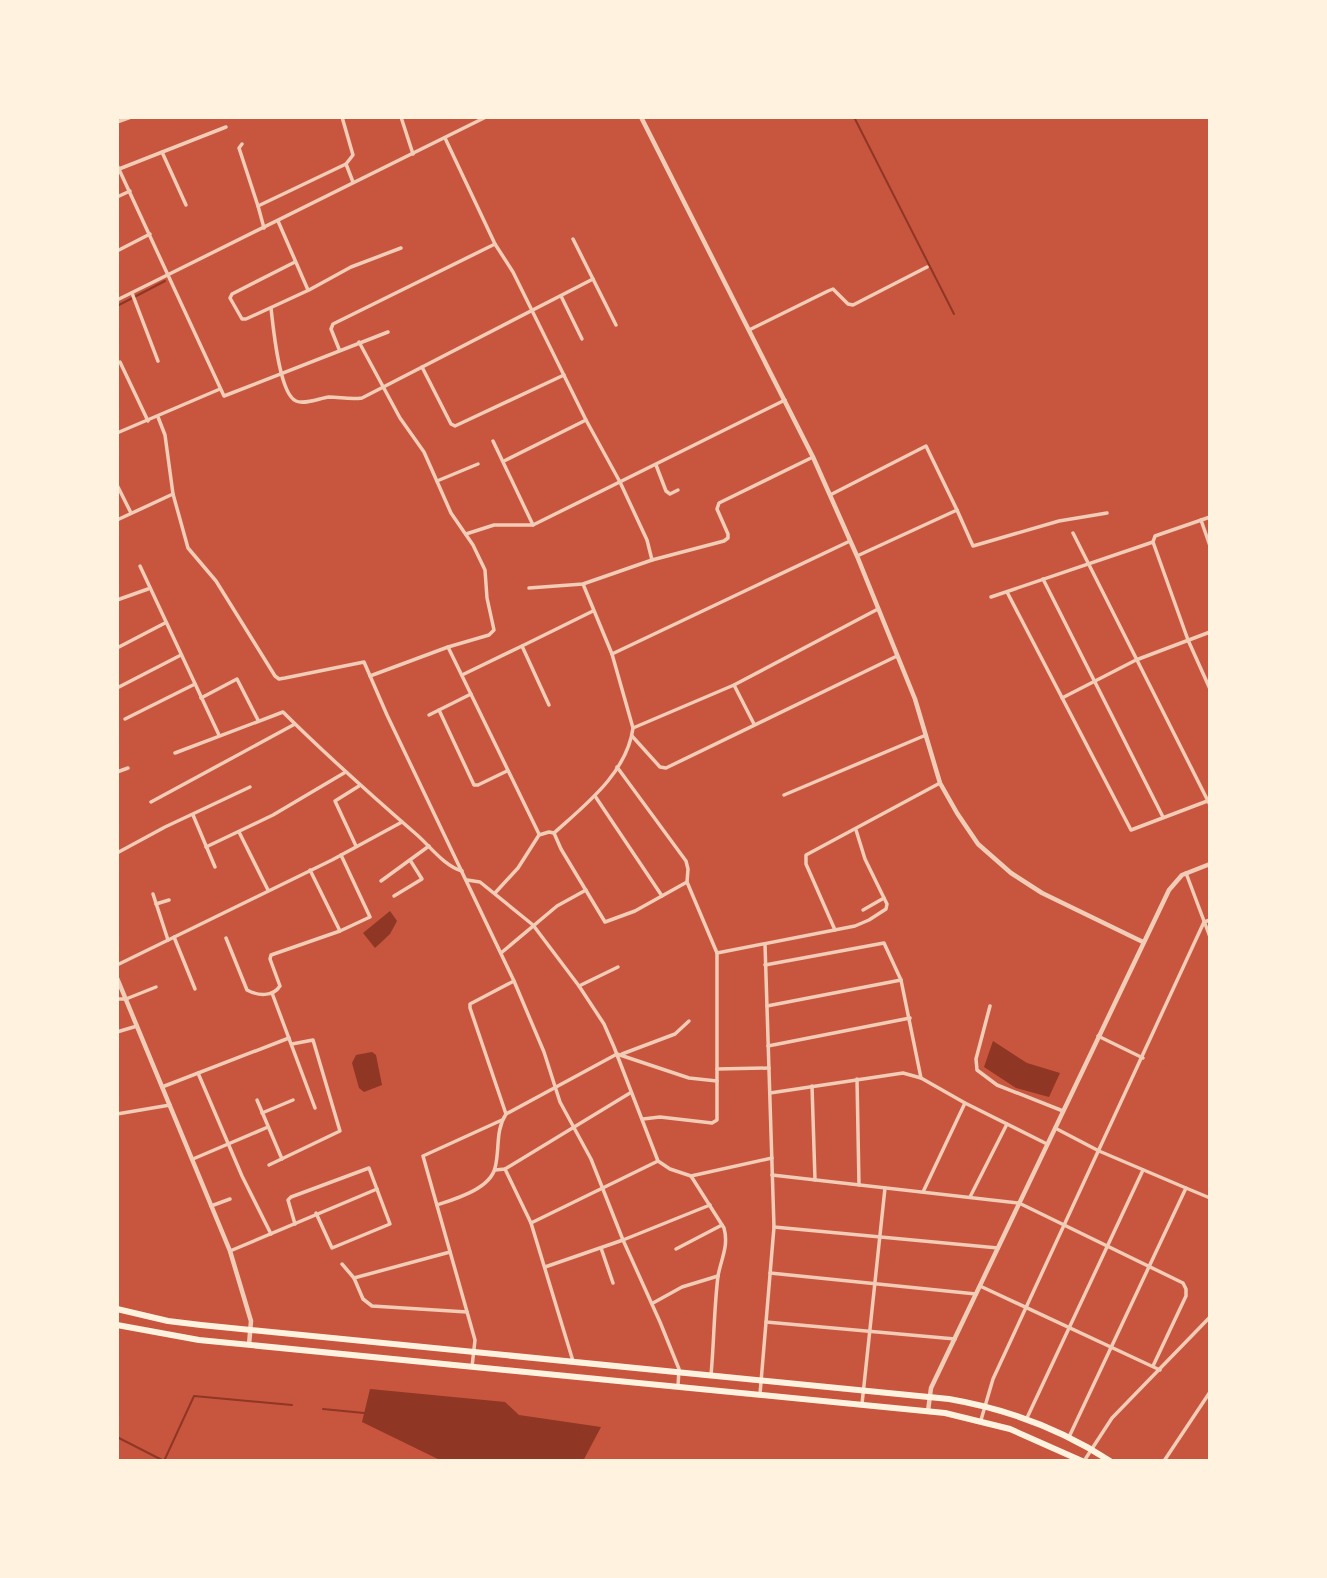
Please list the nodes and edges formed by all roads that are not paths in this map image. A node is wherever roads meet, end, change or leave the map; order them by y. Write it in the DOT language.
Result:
graph roads {
  1 [pos="131,117"];
  2 [pos="342,117"];
  3 [pos="401,117"];
  4 [pos="471,117"];
  5 [pos="486,117"];
  6 [pos="641,117"];
  7 [pos="117,122"];
  8 [pos="474,123"];
  9 [pos="226,127"];
  10 [pos="445,138"];
  11 [pos="243,145"];
  12 [pos="162,152"];
  13 [pos="412,154"];
  14 [pos="346,164"];
  15 [pos="118,167"];
  16 [pos="353,182"];
  17 [pos="130,191"];
  18 [pos="117,197"];
  19 [pos="186,205"];
  20 [pos="258,206"];
  21 [pos="278,221"];
  22 [pos="264,228"];
  23 [pos="150,234"];
  24 [pos="573,239"];
  25 [pos="495,244"];
  26 [pos="401,248"];
  27 [pos="117,251"];
  28 [pos="296,262"];
  29 [pos="927,267"];
  30 [pos="169,274"];
  31 [pos="593,279"];
  32 [pos="309,290"];
  33 [pos="133,296"];
  34 [pos="561,296"];
  35 [pos="117,300"];
  36 [pos="271,308"];
  37 [pos="532,311"];
  38 [pos="616,325"];
  39 [pos="749,330"];
  40 [pos="388,332"];
  41 [pos="582,340"];
  42 [pos="359,342"];
  43 [pos="339,349"];
  44 [pos="158,361"];
  45 [pos="120,362"];
  46 [pos="422,367"];
  47 [pos="280,373"];
  48 [pos="564,375"];
  49 [pos="382,386"];
  50 [pos="220,388"];
  51 [pos="785,400"];
  52 [pos="158,417"];
  53 [pos="586,419"];
  54 [pos="148,421"];
  55 [pos="117,433"];
  56 [pos="494,441"];
  57 [pos="813,457"];
  58 [pos="504,461"];
  59 [pos="478,464"];
  60 [pos="656,465"];
  61 [pos="437,481"];
  62 [pos="620,482"];
  63 [pos="117,485"];
  64 [pos="678,491"];
  65 [pos="173,494"];
  66 [pos="830,495"];
  67 [pos="957,510"];
  68 [pos="131,513"];
  69 [pos="1107,513"];
  70 [pos="1210,517"];
  71 [pos="117,520"];
  72 [pos="1201,520"];
  73 [pos="533,525"];
  74 [pos="1073,533"];
  75 [pos="466,534"];
  76 [pos="850,541"];
  77 [pos="1153,542"];
  78 [pos="1210,546"];
  79 [pos="858,556"];
  80 [pos="652,560"];
  81 [pos="1088,564"];
  82 [pos="140,565"];
  83 [pos="1043,579"];
  84 [pos="583,584"];
  85 [pos="149,588"];
  86 [pos="529,588"];
  87 [pos="1007,592"];
  88 [pos="990,597"];
  89 [pos="117,600"];
  90 [pos="878,609"];
  91 [pos="593,611"];
  92 [pos="165,623"];
  93 [pos="1210,632"];
  94 [pos="1188,640"];
  95 [pos="522,646"];
  96 [pos="448,647"];
  97 [pos="117,648"];
  98 [pos="612,654"];
  99 [pos="181,655"];
  100 [pos="897,656"];
  101 [pos="1136,660"];
  102 [pos="370,676"];
  103 [pos="462,676"];
  104 [pos="1094,680"];
  105 [pos="195,684"];
  106 [pos="734,685"];
  107 [pos="117,688"];
  108 [pos="1210,689"];
  109 [pos="471,694"];
  110 [pos="201,698"];
  111 [pos="1061,698"];
  112 [pos="549,705"];
  113 [pos="439,710"];
  114 [pos="429,715"];
  115 [pos="125,719"];
  116 [pos="258,719"];
  117 [pos="295,724"];
  118 [pos="754,725"];
  119 [pos="633,728"];
  120 [pos="219,735"];
  121 [pos="926,735"];
  122 [pos="632,736"];
  123 [pos="175,753"];
  124 [pos="617,767"];
  125 [pos="128,768"];
  126 [pos="507,771"];
  127 [pos="117,772"];
  128 [pos="345,773"];
  129 [pos="940,783"];
  130 [pos="359,786"];
  131 [pos="250,787"];
  132 [pos="784,795"];
  133 [pos="595,796"];
  134 [pos="151,802"];
  135 [pos="1209,802"];
  136 [pos="193,815"];
  137 [pos="1163,817"];
  138 [pos="402,822"];
  139 [pos="856,830"];
  140 [pos="239,832"];
  141 [pos="554,834"];
  142 [pos="539,835"];
  143 [pos="356,846"];
  144 [pos="429,846"];
  145 [pos="206,847"];
  146 [pos="117,853"];
  147 [pos="341,855"];
  148 [pos="410,860"];
  149 [pos="1210,864"];
  150 [pos="215,867"];
  151 [pos="310,870"];
  152 [pos="462,871"];
  153 [pos="1186,873"];
  154 [pos="466,880"];
  155 [pos="381,881"];
  156 [pos="687,883"];
  157 [pos="268,890"];
  158 [pos="586,890"];
  159 [pos="495,893"];
  160 [pos="153,894"];
  161 [pos="662,896"];
  162 [pos="394,897"];
  163 [pos="884,898"];
  164 [pos="169,900"];
  165 [pos="156,904"];
  166 [pos="863,910"];
  167 [pos="1210,920"];
  168 [pos="1204,922"];
  169 [pos="533,925"];
  170 [pos="835,930"];
  171 [pos="340,931"];
  172 [pos="174,937"];
  173 [pos="1210,937"];
  174 [pos="226,938"];
  175 [pos="168,940"];
  176 [pos="1143,942"];
  177 [pos="765,944"];
  178 [pos="500,953"];
  179 [pos="717,953"];
  180 [pos="117,965"];
  181 [pos="765,965"];
  182 [pos="618,967"];
  183 [pos="117,978"];
  184 [pos="901,980"];
  185 [pos="514,981"];
  186 [pos="579,986"];
  187 [pos="156,987"];
  188 [pos="195,989"];
  189 [pos="272,993"];
  190 [pos="117,999"];
  191 [pos="126,999"];
  192 [pos="766,1006"];
  193 [pos="990,1006"];
  194 [pos="911,1018"];
  195 [pos="689,1021"];
  196 [pos="137,1026"];
  197 [pos="117,1032"];
  198 [pos="1098,1036"];
  199 [pos="289,1038"];
  200 [pos="292,1044"];
  201 [pos="768,1046"];
  202 [pos="620,1054"];
  203 [pos="1143,1058"];
  204 [pos="769,1068"];
  205 [pos="717,1069"];
  206 [pos="198,1073"];
  207 [pos="921,1078"];
  208 [pos="858,1079"];
  209 [pos="717,1082"];
  210 [pos="554,1086"];
  211 [pos="812,1086"];
  212 [pos="162,1087"];
  213 [pos="630,1093"];
  214 [pos="769,1093"];
  215 [pos="257,1100"];
  216 [pos="293,1100"];
  217 [pos="965,1103"];
  218 [pos="170,1105"];
  219 [pos="315,1108"];
  220 [pos="1063,1111"];
  221 [pos="262,1113"];
  222 [pos="117,1114"];
  223 [pos="506,1114"];
  224 [pos="503,1119"];
  225 [pos="643,1119"];
  226 [pos="1007,1124"];
  227 [pos="268,1127"];
  228 [pos="1055,1128"];
  229 [pos="573,1129"];
  230 [pos="229,1144"];
  231 [pos="1047,1144"];
  232 [pos="1099,1151"];
  233 [pos="772,1158"];
  234 [pos="282,1159"];
  235 [pos="192,1160"];
  236 [pos="658,1161"];
  237 [pos="269,1165"];
  238 [pos="505,1169"];
  239 [pos="495,1170"];
  240 [pos="1143,1170"];
  241 [pos="772,1175"];
  242 [pos="691,1176"];
  243 [pos="815,1180"];
  244 [pos="859,1185"];
  245 [pos="604,1188"];
  246 [pos="885,1188"];
  247 [pos="1186,1188"];
  248 [pos="377,1189"];
  249 [pos="923,1192"];
  250 [pos="970,1198"];
  251 [pos="1210,1198"];
  252 [pos="230,1199"];
  253 [pos="1019,1203"];
  254 [pos="437,1205"];
  255 [pos="710,1205"];
  256 [pos="211,1206"];
  257 [pos="316,1213"];
  258 [pos="531,1223"];
  259 [pos="295,1224"];
  260 [pos="722,1225"];
  261 [pos="774,1227"];
  262 [pos="1064,1227"];
  263 [pos="271,1234"];
  264 [pos="880,1238"];
  265 [pos="624,1240"];
  266 [pos="1107,1247"];
  267 [pos="601,1248"];
  268 [pos="998,1248"];
  269 [pos="676,1249"];
  270 [pos="230,1251"];
  271 [pos="451,1252"];
  272 [pos="342,1265"];
  273 [pos="545,1267"];
  274 [pos="1149,1267"];
  275 [pos="770,1273"];
  276 [pos="719,1276"];
  277 [pos="354,1278"];
  278 [pos="613,1283"];
  279 [pos="874,1285"];
  280 [pos="980,1286"];
  281 [pos="976,1294"];
  282 [pos="652,1303"];
  283 [pos="1027,1307"];
  284 [pos="117,1309"];
  285 [pos="467,1312"];
  286 [pos="1210,1317"];
  287 [pos="766,1322"];
  288 [pos="117,1325"];
  289 [pos="1068,1327"];
  290 [pos="250,1331"];
  291 [pos="870,1331"];
  292 [pos="955,1339"];
  293 [pos="249,1345"];
  294 [pos="1111,1347"];
  295 [pos="474,1353"];
  296 [pos="574,1362"];
  297 [pos="1153,1366"];
  298 [pos="472,1367"];
  299 [pos="1160,1370"];
  300 [pos="678,1373"];
  301 [pos="711,1375"];
  302 [pos="761,1380"];
  303 [pos="678,1387"];
  304 [pos="863,1390"];
  305 [pos="1210,1392"];
  306 [pos="760,1394"];
  307 [pos="930,1396"];
  308 [pos="862,1404"];
  309 [pos="984,1406"];
  310 [pos="928,1410"];
  311 [pos="981,1420"];
  312 [pos="1026,1420"];
  313 [pos="1069,1437"];
  314 [pos="1091,1449"];
  315 [pos="1083,1461"];
  316 [pos="1110,1461"];
  317 [pos="1164,1461"];
  1 -- 7 [label="street"];
  2 -- 14 [label="street"];
  3 -- 13 [label="street"];
  4 -- 8 [label="street"];
  5 -- 8 [label="street"];
  6 -- 39 [label="street"];
  8 -- 10 [label="street"];
  9 -- 12 [label="street"];
  10 -- 13 [label="street"];
  10 -- 25 [label="street"];
  11 -- 20 [label="street"];
  12 -- 15 [label="street"];
  12 -- 19 [label="street"];
  13 -- 16 [label="street"];
  14 -- 16 [label="street"];
  14 -- 20 [label="street"];
  15 -- 17 [label="street"];
  16 -- 21 [label="street"];
  17 -- 18 [label="street"];
  17 -- 23 [label="street"];
  20 -- 22 [label="street"];
  21 -- 22 [label="street"];
  21 -- 28 [label="street"];
  22 -- 30 [label="street"];
  23 -- 27 [label="street"];
  23 -- 30 [label="street"];
  24 -- 31 [label="street"];
  25 -- 37 [label="street"];
  25 -- 43 [label="street"];
  26 -- 32 [label="street"];
  28 -- 32 [label="street"];
  28 -- 36 [label="street"];
  29 -- 39 [label="street"];
  30 -- 33 [label="street"];
  30 -- 50 [label="street"];
  31 -- 34 [label="street"];
  31 -- 38 [label="street"];
  32 -- 36 [label="street"];
  33 -- 35 [label="street"];
  33 -- 44 [label="street"];
  34 -- 37 [label="street"];
  34 -- 41 [label="street"];
  36 -- 47 [label="street"];
  37 -- 46 [label="street"];
  37 -- 48 [label="street"];
  39 -- 51 [label="street"];
  40 -- 42 [label="street"];
  42 -- 43 [label="street"];
  42 -- 49 [label="street"];
  43 -- 47 [label="street"];
  45 -- 54 [label="street"];
  46 -- 48 [label="street"];
  46 -- 49 [label="street"];
  47 -- 49 [label="street"];
  47 -- 50 [label="street"];
  48 -- 53 [label="street"];
  49 -- 61 [label="street"];
  50 -- 52 [label="street"];
  51 -- 57 [label="street"];
  51 -- 60 [label="street"];
  52 -- 54 [label="street"];
  52 -- 65 [label="street"];
  53 -- 58 [label="street"];
  53 -- 62 [label="street"];
  54 -- 55 [label="street"];
  56 -- 58 [label="street"];
  57 -- 66 [label="street"];
  57 -- 80 [label="street"];
  58 -- 73 [label="street"];
  59 -- 61 [label="street"];
  60 -- 62 [label="street"];
  60 -- 64 [label="street"];
  61 -- 75 [label="street"];
  62 -- 73 [label="street"];
  62 -- 80 [label="street"];
  63 -- 68 [label="street"];
  65 -- 68 [label="street"];
  65 -- 102 [label="street"];
  66 -- 67 [label="street"];
  66 -- 76 [label="street"];
  67 -- 69 [label="street"];
  67 -- 79 [label="street"];
  68 -- 71 [label="street"];
  70 -- 72 [label="street"];
  72 -- 77 [label="street"];
  72 -- 78 [label="street"];
  73 -- 75 [label="street"];
  74 -- 81 [label="street"];
  75 -- 96 [label="street"];
  76 -- 79 [label="street"];
  76 -- 98 [label="street"];
  77 -- 81 [label="street"];
  77 -- 94 [label="street"];
  79 -- 90 [label="street"];
  80 -- 84 [label="street"];
  81 -- 83 [label="street"];
  81 -- 101 [label="street"];
  82 -- 85 [label="street"];
  83 -- 87 [label="street"];
  83 -- 104 [label="street"];
  84 -- 86 [label="street"];
  84 -- 91 [label="street"];
  85 -- 89 [label="street"];
  85 -- 92 [label="street"];
  87 -- 88 [label="street"];
  87 -- 111 [label="street"];
  90 -- 100 [label="street"];
  90 -- 106 [label="street"];
  91 -- 95 [label="street"];
  91 -- 98 [label="street"];
  92 -- 97 [label="street"];
  92 -- 99 [label="street"];
  93 -- 94 [label="street"];
  94 -- 101 [label="street"];
  94 -- 108 [label="street"];
  95 -- 103 [label="street"];
  95 -- 112 [label="street"];
  96 -- 102 [label="street"];
  96 -- 103 [label="street"];
  98 -- 119 [label="street"];
  99 -- 105 [label="street"];
  99 -- 107 [label="street"];
  100 -- 118 [label="street"];
  100 -- 121 [label="street"];
  101 -- 104 [label="street"];
  101 -- 135 [label="street"];
  102 -- 152 [label="street"];
  103 -- 109 [label="street"];
  104 -- 111 [label="street"];
  104 -- 137 [label="street"];
  105 -- 110 [label="street"];
  105 -- 115 [label="street"];
  106 -- 118 [label="street"];
  106 -- 119 [label="street"];
  109 -- 113 [label="street"];
  109 -- 126 [label="street"];
  110 -- 116 [label="street"];
  110 -- 120 [label="street"];
  111 -- 137 [label="street"];
  113 -- 114 [label="street"];
  113 -- 126 [label="street"];
  116 -- 117 [label="street"];
  116 -- 120 [label="street"];
  117 -- 128 [label="street"];
  117 -- 134 [label="street"];
  118 -- 122 [label="street"];
  119 -- 122 [label="street"];
  120 -- 123 [label="street"];
  121 -- 129 [label="street"];
  121 -- 132 [label="street"];
  122 -- 124 [label="street"];
  124 -- 133 [label="street"];
  124 -- 156 [label="street"];
  125 -- 127 [label="street"];
  126 -- 142 [label="street"];
  128 -- 130 [label="street"];
  128 -- 140 [label="street"];
  129 -- 139 [label="street"];
  129 -- 176 [label="street"];
  130 -- 138 [label="street"];
  130 -- 143 [label="street"];
  131 -- 136 [label="street"];
  133 -- 141 [label="street"];
  133 -- 161 [label="street"];
  135 -- 137 [label="street"];
  136 -- 145 [label="street"];
  136 -- 146 [label="street"];
  138 -- 143 [label="street"];
  138 -- 144 [label="street"];
  139 -- 163 [label="street"];
  139 -- 170 [label="street"];
  140 -- 145 [label="street"];
  140 -- 157 [label="street"];
  141 -- 142 [label="street"];
  141 -- 158 [label="street"];
  142 -- 159 [label="street"];
  143 -- 147 [label="street"];
  144 -- 148 [label="street"];
  144 -- 152 [label="street"];
  145 -- 150 [label="street"];
  147 -- 151 [label="street"];
  147 -- 171 [label="street"];
  148 -- 155 [label="street"];
  148 -- 162 [label="street"];
  149 -- 153 [label="street"];
  151 -- 157 [label="street"];
  151 -- 171 [label="street"];
  152 -- 154 [label="street"];
  153 -- 168 [label="street"];
  153 -- 176 [label="street"];
  154 -- 159 [label="street"];
  154 -- 178 [label="street"];
  156 -- 161 [label="street"];
  156 -- 179 [label="street"];
  157 -- 172 [label="street"];
  158 -- 161 [label="street"];
  158 -- 169 [label="street"];
  159 -- 169 [label="street"];
  160 -- 165 [label="street"];
  163 -- 166 [label="street"];
  163 -- 170 [label="street"];
  164 -- 165 [label="street"];
  165 -- 175 [label="street"];
  167 -- 168 [label="street"];
  168 -- 173 [label="street"];
  168 -- 203 [label="street"];
  169 -- 178 [label="street"];
  169 -- 186 [label="street"];
  170 -- 177 [label="street"];
  171 -- 189 [label="street"];
  172 -- 175 [label="street"];
  172 -- 188 [label="street"];
  174 -- 189 [label="street"];
  175 -- 180 [label="street"];
  176 -- 198 [label="street"];
  177 -- 179 [label="street"];
  177 -- 181 [label="street"];
  178 -- 185 [label="street"];
  179 -- 205 [label="street"];
  181 -- 184 [label="street"];
  181 -- 192 [label="street"];
  182 -- 186 [label="street"];
  183 -- 191 [label="street"];
  184 -- 192 [label="street"];
  184 -- 194 [label="street"];
  185 -- 210 [label="street"];
  185 -- 223 [label="street"];
  186 -- 202 [label="street"];
  187 -- 191 [label="street"];
  189 -- 199 [label="street"];
  190 -- 191 [label="street"];
  191 -- 196 [label="street"];
  192 -- 201 [label="street"];
  193 -- 220 [label="street"];
  194 -- 201 [label="street"];
  194 -- 207 [label="street"];
  195 -- 202 [label="street"];
  196 -- 197 [label="street"];
  196 -- 212 [label="street"];
  198 -- 203 [label="street"];
  198 -- 220 [label="street"];
  199 -- 200 [label="street"];
  199 -- 206 [label="street"];
  200 -- 219 [label="street"];
  200 -- 234 [label="street"];
  201 -- 204 [label="street"];
  202 -- 209 [label="street"];
  202 -- 210 [label="street"];
  202 -- 213 [label="street"];
  203 -- 232 [label="street"];
  204 -- 205 [label="street"];
  204 -- 214 [label="street"];
  205 -- 209 [label="street"];
  206 -- 212 [label="street"];
  206 -- 230 [label="street"];
  207 -- 208 [label="street"];
  207 -- 217 [label="street"];
  208 -- 211 [label="street"];
  208 -- 244 [label="street"];
  209 -- 225 [label="street"];
  210 -- 223 [label="street"];
  210 -- 229 [label="street"];
  211 -- 214 [label="street"];
  211 -- 243 [label="street"];
  212 -- 218 [label="street"];
  213 -- 225 [label="street"];
  213 -- 229 [label="street"];
  214 -- 233 [label="street"];
  215 -- 221 [label="street"];
  216 -- 221 [label="street"];
  217 -- 226 [label="street"];
  217 -- 249 [label="street"];
  218 -- 222 [label="street"];
  218 -- 235 [label="street"];
  220 -- 228 [label="street"];
  221 -- 227 [label="street"];
  223 -- 224 [label="street"];
  224 -- 239 [label="street"];
  224 -- 254 [label="street"];
  225 -- 236 [label="street"];
  226 -- 231 [label="street"];
  226 -- 250 [label="street"];
  227 -- 230 [label="street"];
  227 -- 234 [label="street"];
  228 -- 231 [label="street"];
  228 -- 232 [label="street"];
  229 -- 238 [label="street"];
  229 -- 245 [label="street"];
  230 -- 235 [label="street"];
  230 -- 263 [label="street"];
  231 -- 253 [label="street"];
  232 -- 240 [label="street"];
  232 -- 262 [label="street"];
  233 -- 241 [label="street"];
  233 -- 242 [label="street"];
  234 -- 237 [label="street"];
  235 -- 256 [label="street"];
  236 -- 242 [label="street"];
  236 -- 245 [label="street"];
  238 -- 239 [label="street"];
  238 -- 258 [label="street"];
  239 -- 254 [label="street"];
  240 -- 247 [label="street"];
  240 -- 266 [label="street"];
  241 -- 243 [label="street"];
  241 -- 261 [label="street"];
  242 -- 255 [label="street"];
  243 -- 244 [label="street"];
  244 -- 246 [label="street"];
  245 -- 258 [label="street"];
  245 -- 265 [label="street"];
  246 -- 249 [label="street"];
  246 -- 264 [label="street"];
  247 -- 251 [label="street"];
  247 -- 274 [label="street"];
  248 -- 257 [label="street"];
  248 -- 257 [label="street"];
  248 -- 259 [label="street"];
  249 -- 250 [label="street"];
  250 -- 253 [label="street"];
  252 -- 256 [label="street"];
  253 -- 262 [label="street"];
  253 -- 268 [label="street"];
  254 -- 271 [label="street"];
  255 -- 260 [label="street"];
  255 -- 265 [label="street"];
  256 -- 270 [label="street"];
  257 -- 259 [label="street"];
  258 -- 273 [label="street"];
  259 -- 263 [label="street"];
  260 -- 269 [label="street"];
  260 -- 276 [label="street"];
  261 -- 264 [label="street"];
  261 -- 275 [label="street"];
  262 -- 266 [label="street"];
  262 -- 283 [label="street"];
  263 -- 270 [label="street"];
  264 -- 268 [label="street"];
  264 -- 279 [label="street"];
  265 -- 267 [label="street"];
  265 -- 282 [label="street"];
  266 -- 274 [label="street"];
  266 -- 289 [label="street"];
  267 -- 273 [label="street"];
  267 -- 278 [label="street"];
  268 -- 280 [label="street"];
  270 -- 290 [label="street"];
  271 -- 277 [label="street"];
  271 -- 285 [label="street"];
  272 -- 277 [label="street"];
  273 -- 296 [label="street"];
  274 -- 294 [label="street"];
  274 -- 297 [label="street"];
  275 -- 279 [label="street"];
  275 -- 287 [label="street"];
  276 -- 282 [label="street"];
  276 -- 301 [label="street"];
  277 -- 285 [label="street"];
  279 -- 281 [label="street"];
  279 -- 291 [label="street"];
  280 -- 281 [label="street"];
  280 -- 283 [label="street"];
  281 -- 292 [label="street"];
  282 -- 300 [label="street"];
  283 -- 289 [label="street"];
  283 -- 309 [label="street"];
  284 -- 290 [label="highway"];
  285 -- 295 [label="street"];
  286 -- 299 [label="street"];
  287 -- 291 [label="street"];
  287 -- 302 [label="street"];
  288 -- 293 [label="highway"];
  289 -- 294 [label="street"];
  289 -- 312 [label="street"];
  290 -- 293 [label="street"];
  290 -- 295 [label="highway"];
  291 -- 292 [label="street"];
  291 -- 304 [label="street"];
  292 -- 307 [label="street"];
  293 -- 298 [label="highway"];
  294 -- 297 [label="street"];
  294 -- 313 [label="street"];
  295 -- 296 [label="highway"];
  295 -- 298 [label="street"];
  296 -- 300 [label="highway"];
  297 -- 299 [label="street"];
  298 -- 303 [label="highway"];
  299 -- 314 [label="street"];
  300 -- 301 [label="highway"];
  300 -- 303 [label="street"];
  301 -- 302 [label="highway"];
  302 -- 304 [label="highway"];
  302 -- 306 [label="street"];
  303 -- 306 [label="highway"];
  304 -- 307 [label="highway"];
  304 -- 308 [label="street"];
  305 -- 317 [label="street"];
  306 -- 308 [label="highway"];
  307 -- 309 [label="highway"];
  307 -- 310 [label="street"];
  308 -- 310 [label="highway"];
  309 -- 311 [label="street"];
  309 -- 312 [label="highway"];
  310 -- 311 [label="highway"];
  311 -- 315 [label="highway"];
  312 -- 313 [label="highway"];
  313 -- 314 [label="highway"];
  314 -- 315 [label="street"];
  314 -- 316 [label="highway"];
}
